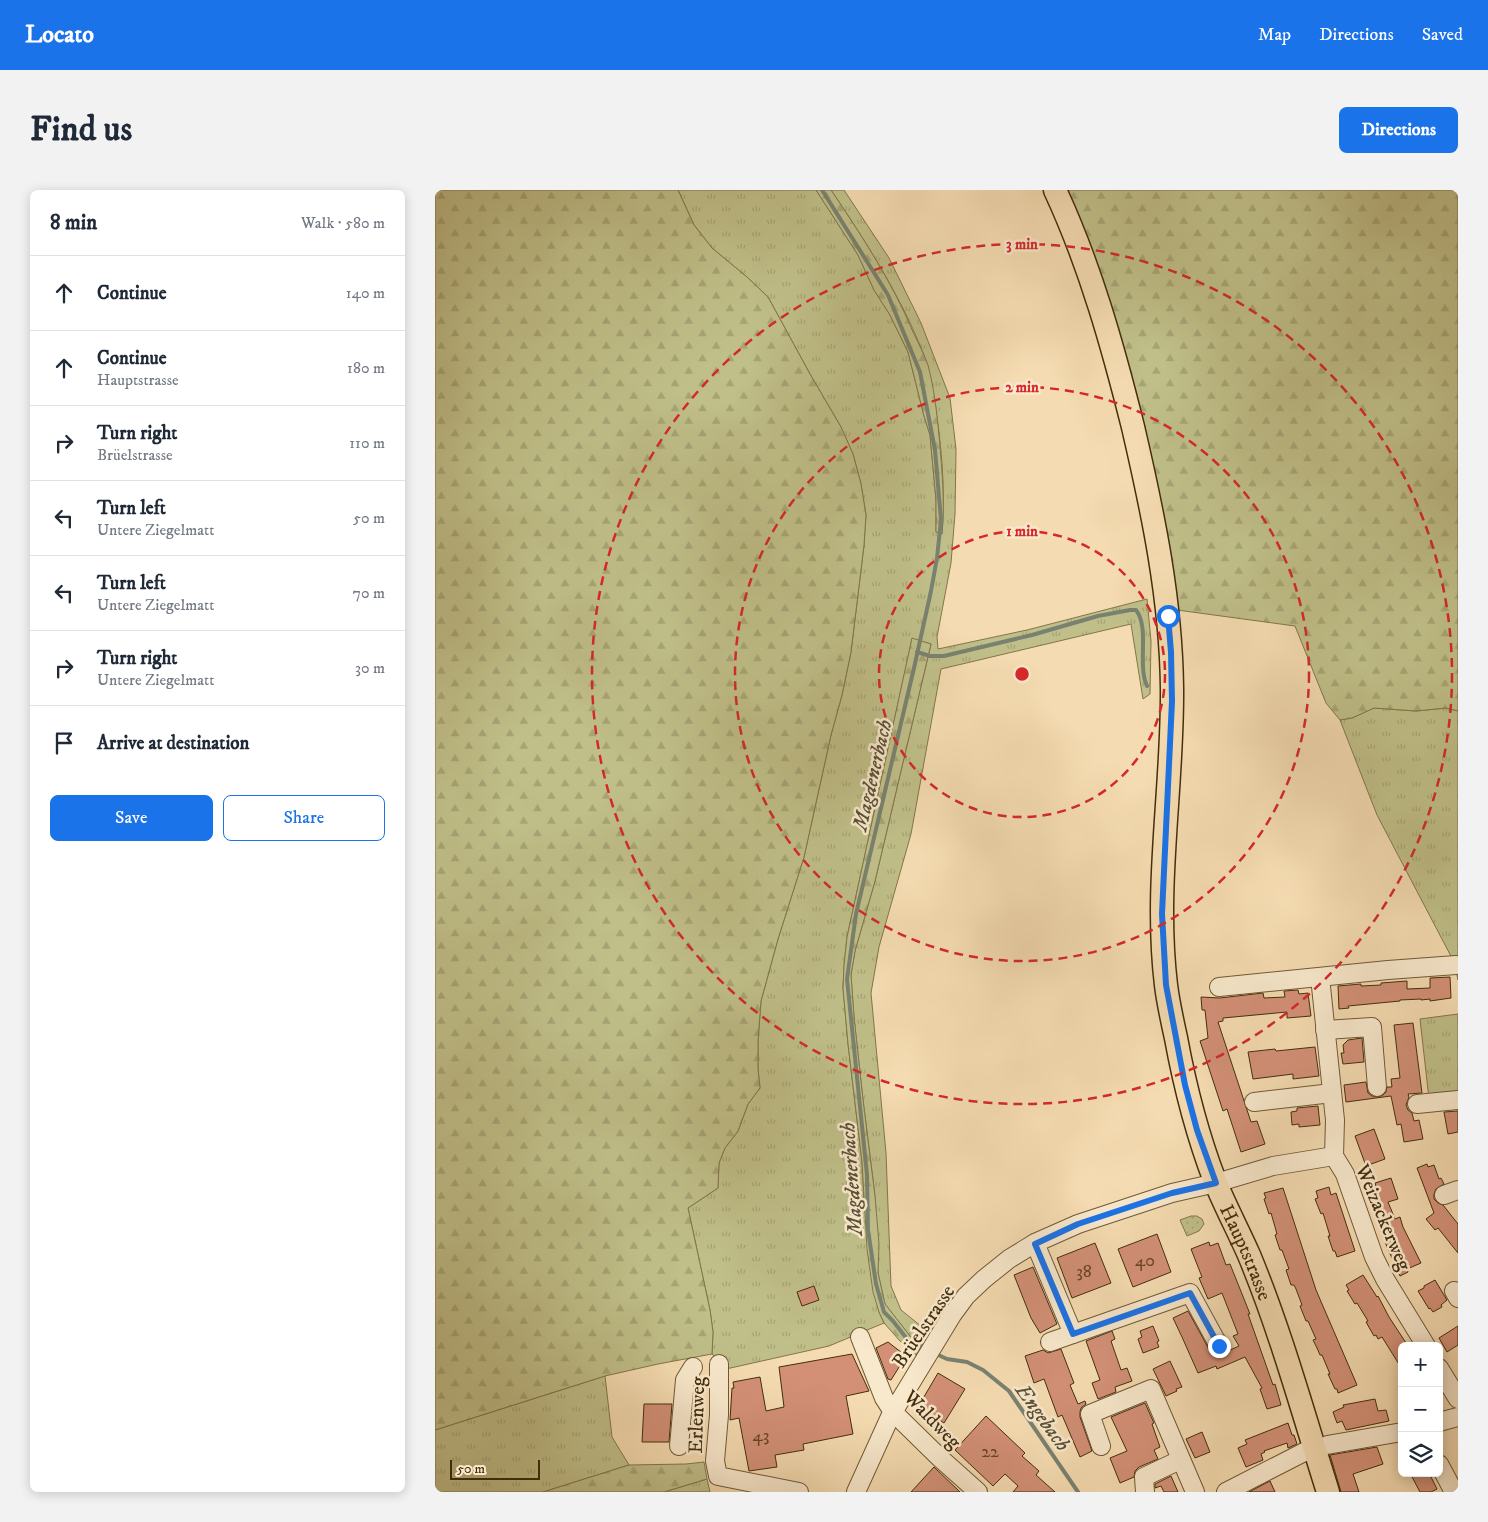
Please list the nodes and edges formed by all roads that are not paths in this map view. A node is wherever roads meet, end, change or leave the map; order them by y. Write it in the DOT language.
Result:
graph roads {
  1 [pos="1055,190"];
  2 [pos="1456,965"];
  3 [pos="1320,978"];
  4 [pos="1219,987"];
  5 [pos="1325,1030"];
  6 [pos="1377,1087"];
  7 [pos="1332,1093"];
  8 [pos="1458,1100"];
  9 [pos="1254,1102"];
  10 [pos="1417,1104"];
  11 [pos="1334,1156"];
  12 [pos="1216,1183"];
  13 [pos="1035,1244"];
  14 [pos="1073,1334"];
  15 [pos="860,1337"];
  16 [pos="1050,1342"];
  17 [pos="1424,1342"];
  18 [pos="1219,1346"];
  19 [pos="719,1364"];
  20 [pos="693,1367"];
  21 [pos="1443,1375"];
  22 [pos="1458,1399"];
  23 [pos="893,1412"];
  24 [pos="1458,1417"];
  25 [pos="1443,1421"];
  26 [pos="1398,1433"];
  27 [pos="679,1446"];
  28 [pos="1101,1446"];
  29 [pos="1321,1446"];
  30 [pos="1180,1460"];
  31 [pos="1443,1471"];
  32 [pos="799,1492"];
  33 [pos="856,1492"];
  34 [pos="978,1492"];
  35 [pos="1145,1492"];
  36 [pos="1195,1492"];
  37 [pos="1226,1492"];
  38 [pos="1328,1492"];
  39 [pos="1454,1492"];
  1 -- 12 [label="main road, Hauptstrasse"];
  2 -- 3 [label="street"];
  3 -- 4 [label="street"];
  3 -- 5 [label="street, Weizackerweg"];
  5 -- 6 [label="street"];
  5 -- 7 [label="street, Weizackerweg"];
  7 -- 9 [label="street"];
  7 -- 11 [label="street, Weizackerweg"];
  8 -- 10 [label="street"];
  11 -- 12 [label="street, Weizackerweg"];
  11 -- 17 [label="street, Weizackerweg"];
  12 -- 13 [label="street, Brüelstrasse"];
  12 -- 29 [label="main road, Hauptstrasse"];
  13 -- 14 [label="street"];
  13 -- 23 [label="street, Brüelstrasse"];
  14 -- 16 [label="street"];
  14 -- 18 [label="street"];
  15 -- 23 [label="street, Waldweg"];
  19 -- 32 [label="street, Erlenweg"];
  20 -- 27 [label="street"];
  21 -- 22 [label="street"];
  23 -- 33 [label="street, Brüelstrasse"];
  23 -- 34 [label="street, Waldweg"];
  24 -- 25 [label="street"];
  26 -- 29 [label="street"];
  28 -- 30 [label="street"];
  29 -- 37 [label="street"];
  29 -- 38 [label="main road, Hauptstrasse"];
  30 -- 35 [label="street"];
  30 -- 36 [label="street"];
  31 -- 39 [label="street"];
}
